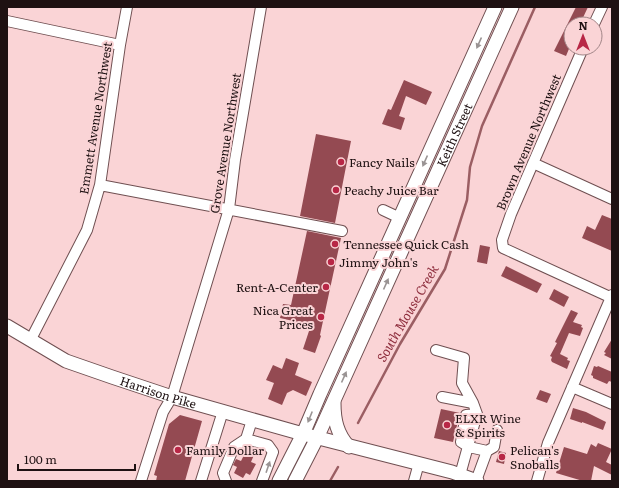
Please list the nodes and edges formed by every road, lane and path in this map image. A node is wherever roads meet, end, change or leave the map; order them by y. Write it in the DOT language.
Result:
graph roads {
  1 [pos="127,7"];
  2 [pos="261,7"];
  3 [pos="493,7"];
  4 [pos="512,7"];
  5 [pos="7,21"];
  6 [pos="120,45"];
  7 [pos="580,56"];
  8 [pos="533,163"];
  9 [pos="100,185"];
  10 [pos="612,198"];
  11 [pos="229,210"];
  12 [pos="383,210"];
  13 [pos="400,218"];
  14 [pos="413,224"];
  15 [pos="342,231"];
  16 [pos="612,297"];
  17 [pos="7,326"];
  18 [pos="31,339"];
  19 [pos="436,350"];
  20 [pos="572,387"];
  21 [pos="172,397"];
  22 [pos="442,398"];
  23 [pos="334,402"];
  24 [pos="473,403"];
  25 [pos="612,404"];
  26 [pos="223,412"];
  27 [pos="252,420"];
  28 [pos="497,430"];
  29 [pos="303,434"];
  30 [pos="317,438"];
  31 [pos="246,439"];
  32 [pos="349,447"];
  33 [pos="468,447"];
  34 [pos="486,451"];
  35 [pos="419,463"];
  36 [pos="460,475"];
  37 [pos="141,481"];
  38 [pos="201,481"];
  39 [pos="226,481"];
  40 [pos="262,481"];
  41 [pos="279,481"];
  42 [pos="295,481"];
  43 [pos="414,481"];
  44 [pos="476,481"];
  45 [pos="537,481"];
  1 -- 6 [label="street, Emmett Avenue Northwest"];
  2 -- 11 [label="street, Grove Avenue Northwest"];
  3 -- 13 [label="main road, Keith Street, one-way"];
  4 -- 14 [label="main road, Keith Street"];
  5 -- 6 [label="street"];
  6 -- 9 [label="street, Emmett Avenue Northwest"];
  7 -- 8 [label="street, Brown Avenue Northwest"];
  8 -- 10 [label="street"];
  8 -- 16 [label="street, Brown Avenue Northwest"];
  9 -- 11 [label="street"];
  9 -- 18 [label="street, Emmett Avenue Northwest"];
  11 -- 15 [label="street"];
  11 -- 21 [label="street, Grove Avenue Northwest"];
  12 -- 13 [label="street"];
  13 -- 14 [label="main road"];
  13 -- 29 [label="main road, Keith Street, one-way"];
  23 -- 14 [label="main road, Keith Street, one-way"];
  16 -- 20 [label="street"];
  17 -- 18 [label="main road, Harrison Pike"];
  18 -- 21 [label="main road, Harrison Pike"];
  19 -- 24 [label="street"];
  20 -- 25 [label="street"];
  20 -- 45 [label="street"];
  21 -- 26 [label="main road, Harrison Pike"];
  21 -- 37 [label="street, Grove Avenue Northwest"];
  22 -- 24 [label="street"];
  23 -- 30 [label="main road, Keith Street"];
  23 -- 32 [label="main road"];
  24 -- 33 [label="street"];
  26 -- 27 [label="main road, Harrison Pike"];
  26 -- 38 [label="street"];
  27 -- 29 [label="main road, Harrison Pike"];
  27 -- 31 [label="street"];
  28 -- 34 [label="street"];
  29 -- 30 [label="main road, Harrison Pike"];
  29 -- 41 [label="main road, Keith Street"];
  30 -- 32 [label="main road, Harrison Pike"];
  30 -- 42 [label="main road, Keith Street"];
  31 -- 39 [label="street"];
  40 -- 31 [label="street, one-way"];
  32 -- 35 [label="main road, Harrison Pike"];
  33 -- 34 [label="street"];
  33 -- 36 [label="street"];
  34 -- 44 [label="street"];
  35 -- 36 [label="main road, Harrison Pike"];
  35 -- 43 [label="street"];
  36 -- 44 [label="main road, Harrison Pike"];
}
